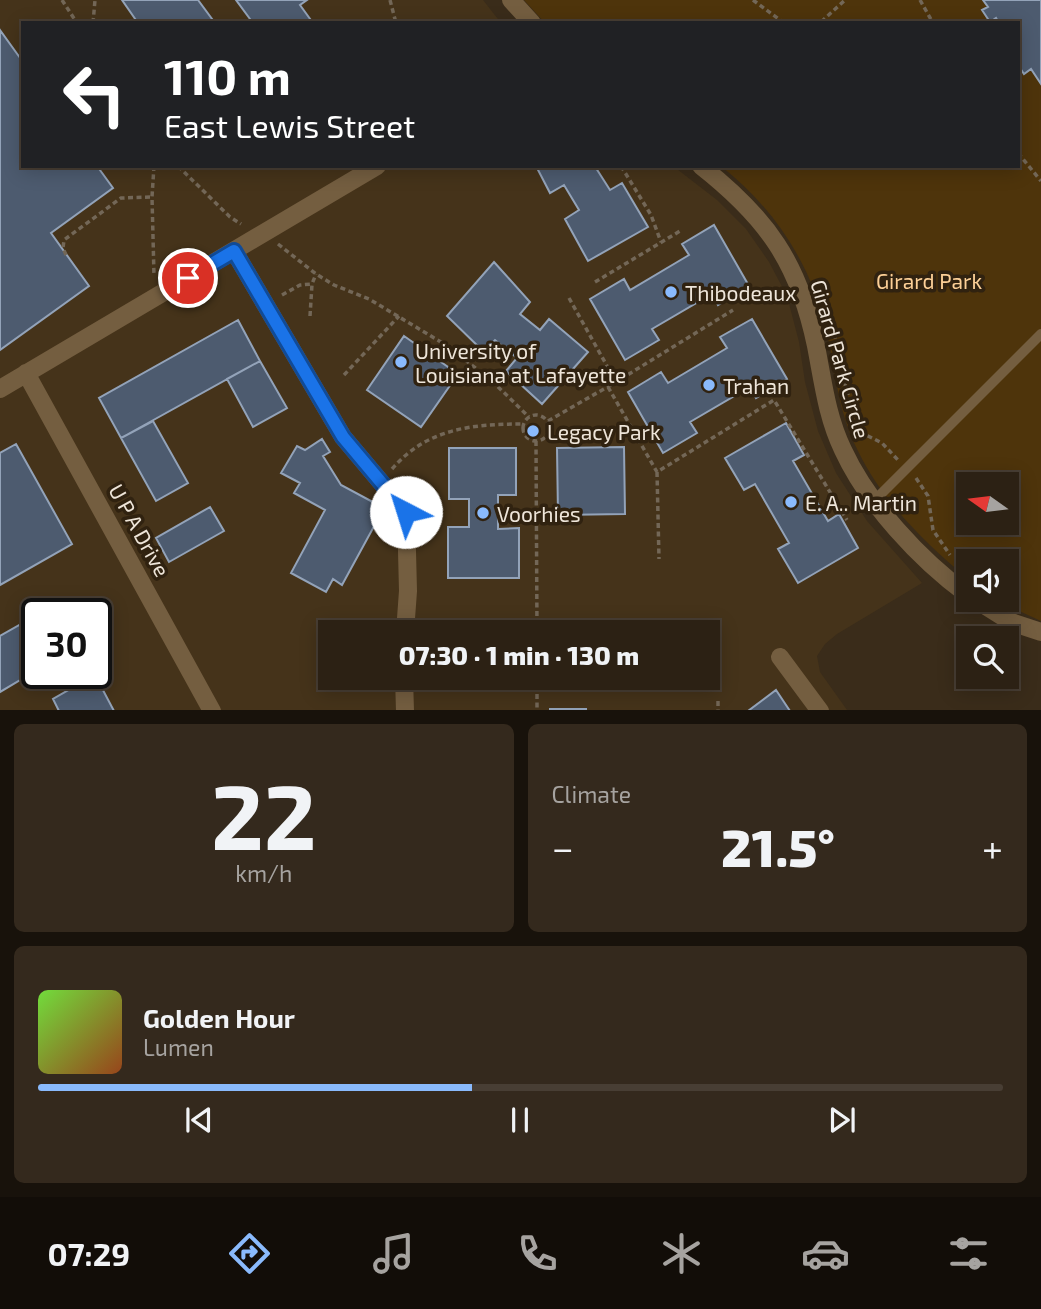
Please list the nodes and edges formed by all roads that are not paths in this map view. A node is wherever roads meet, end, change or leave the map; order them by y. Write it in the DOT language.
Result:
graph roads {
  1 [pos="511,0"];
  2 [pos="530,21"];
  3 [pos="374,168"];
  4 [pos="703,168"];
  5 [pos="234,251"];
  6 [pos="1041,334"];
  7 [pos="26,373"];
  8 [pos="0,389"];
  9 [pos="874,501"];
  10 [pos="956,584"];
  11 [pos="995,612"];
  12 [pos="406,620"];
  13 [pos="1041,632"];
  14 [pos="780,657"];
  15 [pos="404,690"];
  16 [pos="212,710"];
  17 [pos="405,710"];
  18 [pos="820,710"];
  1 -- 2 [label="street"];
  3 -- 5 [label="street"];
  4 -- 9 [label="street, Girard Park Circle"];
  5 -- 7 [label="street"];
  5 -- 12 [label="street"];
  6 -- 9 [label="lane"];
  7 -- 8 [label="street"];
  7 -- 16 [label="street, U P A Drive"];
  9 -- 10 [label="street, Girard Park Circle"];
  11 -- 13 [label="street"];
  14 -- 18 [label="street"];
  15 -- 17 [label="street"];
}
